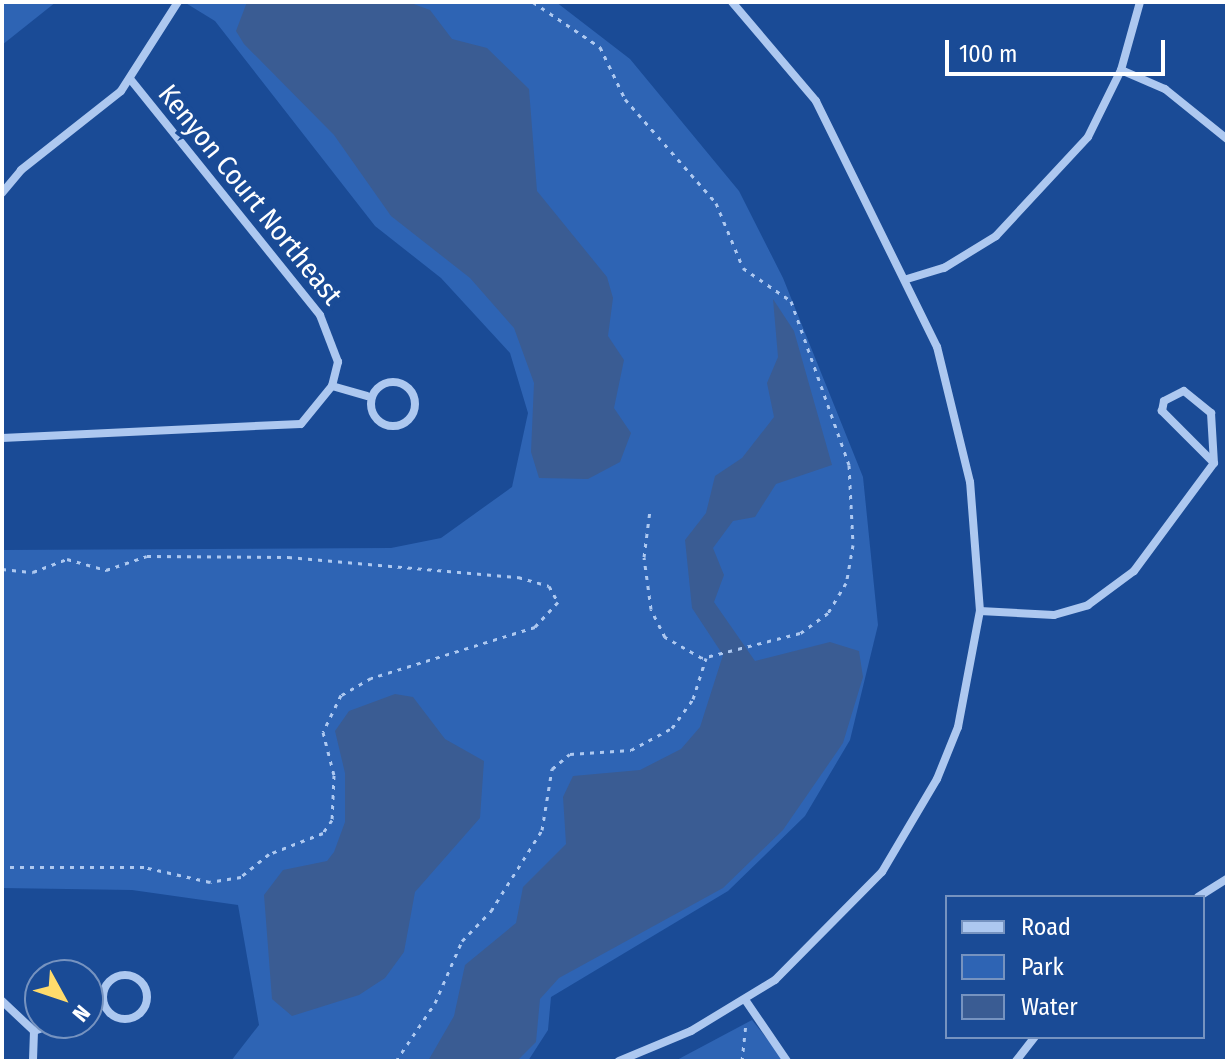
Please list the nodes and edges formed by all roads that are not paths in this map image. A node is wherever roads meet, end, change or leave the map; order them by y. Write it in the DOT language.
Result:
graph roads {
  1 [pos="178,2"];
  2 [pos="732,2"];
  3 [pos="1140,2"];
  4 [pos="1121,70"];
  5 [pos="131,80"];
  6 [pos="1227,139"];
  7 [pos="2,193"];
  8 [pos="907,279"];
  9 [pos="332,386"];
  10 [pos="367,396"];
  11 [pos="2,438"];
  12 [pos="1214,463"];
  13 [pos="980,611"];
  14 [pos="1227,879"];
  15 [pos="1201,895"];
  16 [pos="2,1001"];
  17 [pos="746,1001"];
  18 [pos="104,1005"];
  19 [pos="24,1022"];
  20 [pos="34,1039"];
  21 [pos="1033,1039"];
  22 [pos="33,1061"];
  23 [pos="619,1061"];
  24 [pos="787,1061"];
  25 [pos="1016,1061"];
  1 -- 5 [label="street, Kenyon Court Northeast"];
  2 -- 8 [label="street"];
  3 -- 4 [label="street"];
  4 -- 6 [label="street"];
  4 -- 8 [label="street"];
  5 -- 7 [label="street, Kenyon Court Northeast"];
  5 -- 9 [label="street, Kenyon Court Northeast"];
  8 -- 13 [label="street"];
  9 -- 10 [label="street"];
  9 -- 11 [label="street"];
  10 -- 10 [label="street"];
  12 -- 12 [label="street"];
  12 -- 13 [label="street"];
  13 -- 17 [label="street"];
  14 -- 15 [label="street"];
  16 -- 19 [label="street"];
  17 -- 23 [label="street"];
  17 -- 24 [label="street"];
  18 -- 18 [label="street"];
  20 -- 22 [label="street"];
  21 -- 25 [label="street"];
}
